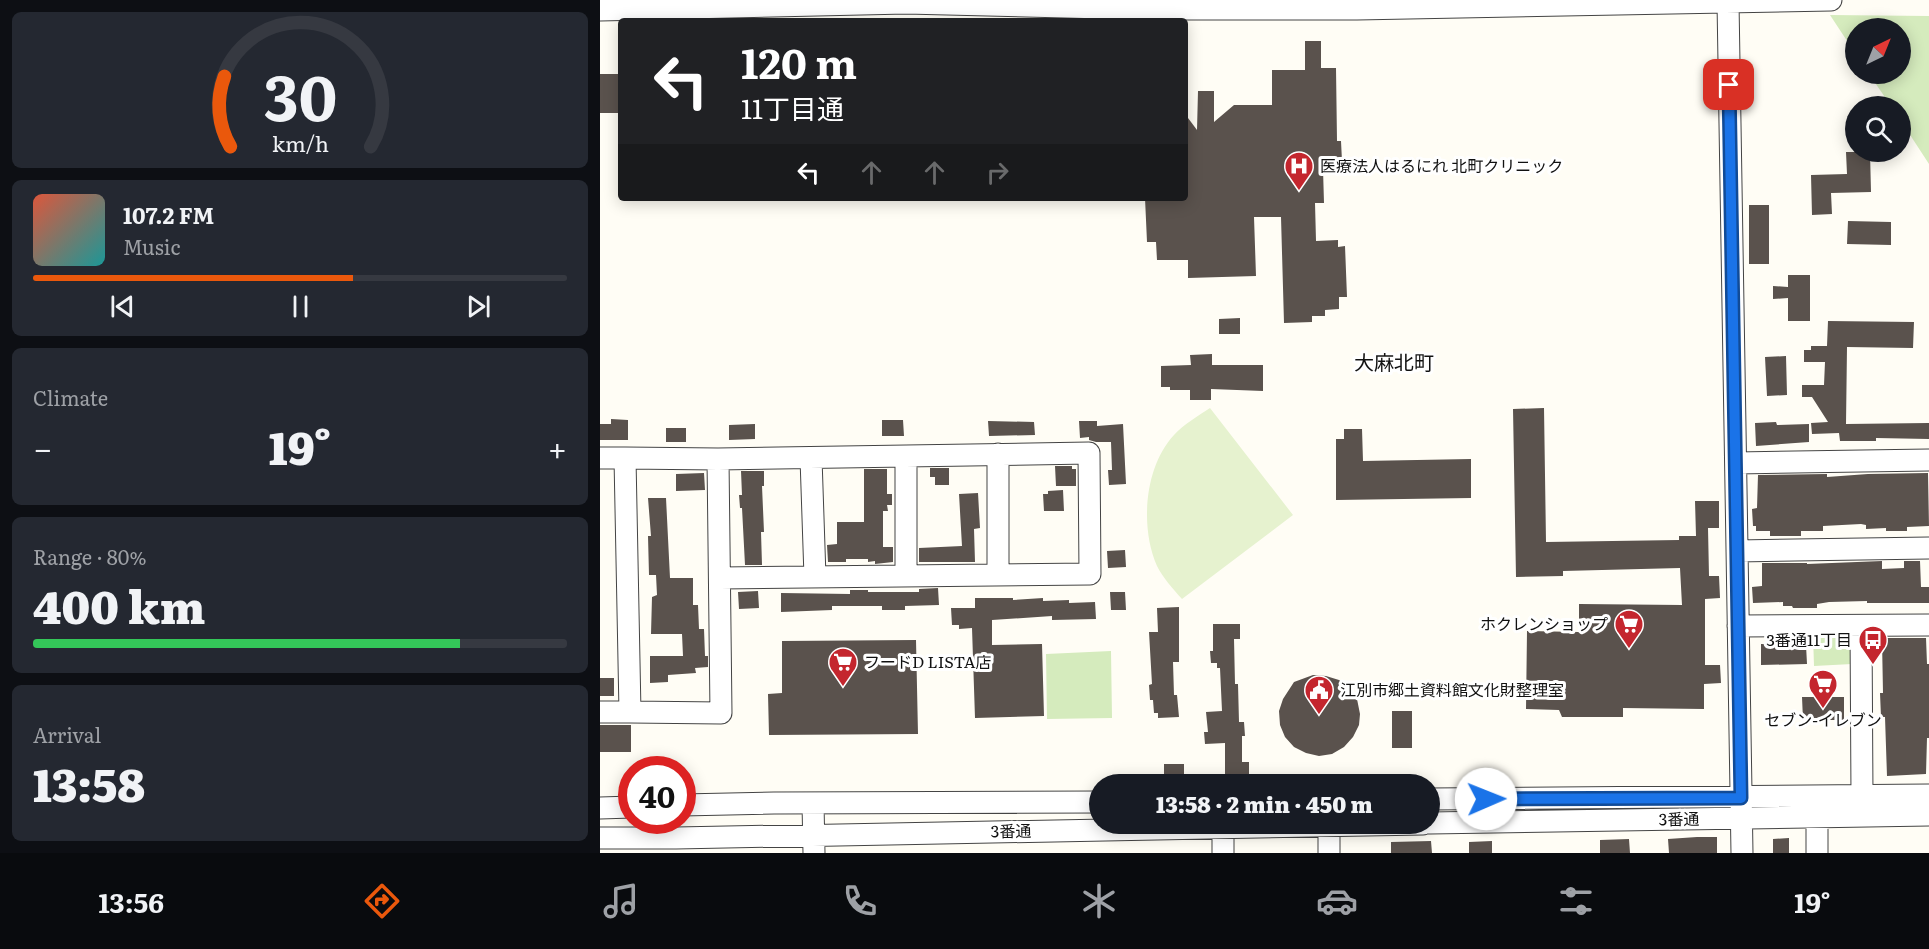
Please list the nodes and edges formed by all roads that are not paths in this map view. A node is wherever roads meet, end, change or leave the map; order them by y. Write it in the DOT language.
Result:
graph roads {
  1 [pos="1831,0"];
  2 [pos="1728,2"];
  3 [pos="600,10"];
  4 [pos="998,454"];
  5 [pos="906,456"];
  6 [pos="600,458"];
  7 [pos="625,458"];
  8 [pos="810,458"];
  9 [pos="718,459"];
  10 [pos="1929,460"];
  11 [pos="1736,463"];
  12 [pos="1929,548"];
  13 [pos="1737,551"];
  14 [pos="998,575"];
  15 [pos="906,576"];
  16 [pos="814,577"];
  17 [pos="720,578"];
  18 [pos="1929,625"];
  19 [pos="1738,626"];
  20 [pos="1861,626"];
  21 [pos="600,712"];
  22 [pos="630,712"];
  23 [pos="1929,795"];
  24 [pos="1862,796"];
  25 [pos="1440,799"];
  26 [pos="1089,802"];
  27 [pos="813,803"];
  28 [pos="696,806"];
  29 [pos="618,807"];
  30 [pos="1817,807"];
  31 [pos="600,808"];
  32 [pos="1741,808"];
  33 [pos="1929,815"];
  34 [pos="1440,823"];
  35 [pos="1089,831"];
  36 [pos="1223,834"];
  37 [pos="1329,834"];
  38 [pos="600,838"];
  39 [pos="813,844"];
  40 [pos="1223,853"];
  41 [pos="1329,853"];
  42 [pos="1742,853"];
  43 [pos="1817,853"];
  1 -- 2 [label="street"];
  2 -- 3 [label="street"];
  2 -- 11 [label="street"];
  4 -- 5 [label="street"];
  4 -- 14 [label="street"];
  4 -- 14 [label="street"];
  5 -- 8 [label="street"];
  5 -- 15 [label="street"];
  6 -- 7 [label="street"];
  7 -- 9 [label="street"];
  7 -- 22 [label="street"];
  8 -- 9 [label="street"];
  8 -- 16 [label="street"];
  9 -- 17 [label="street"];
  10 -- 11 [label="street"];
  11 -- 13 [label="street"];
  12 -- 13 [label="street"];
  13 -- 19 [label="street"];
  14 -- 15 [label="street"];
  15 -- 16 [label="street"];
  16 -- 17 [label="street"];
  17 -- 22 [label="street"];
  18 -- 20 [label="street"];
  19 -- 20 [label="street"];
  19 -- 32 [label="street"];
  20 -- 24 [label="street"];
  21 -- 22 [label="street"];
  23 -- 24 [label="street, 3番通"];
  24 -- 30 [label="street, 3番通"];
  25 -- 32 [label="street, 3番通"];
  26 -- 27 [label="street, 3番通"];
  27 -- 28 [label="street, 3番通"];
  27 -- 39 [label="street"];
  29 -- 31 [label="street"];
  30 -- 32 [label="street, 3番通"];
  30 -- 33 [label="street, 3番通"];
  30 -- 43 [label="street"];
  32 -- 34 [label="street, 3番通"];
  32 -- 42 [label="street"];
  35 -- 39 [label="street, 3番通"];
  36 -- 40 [label="street"];
  37 -- 41 [label="street"];
  38 -- 39 [label="street, 3番通"];
}
